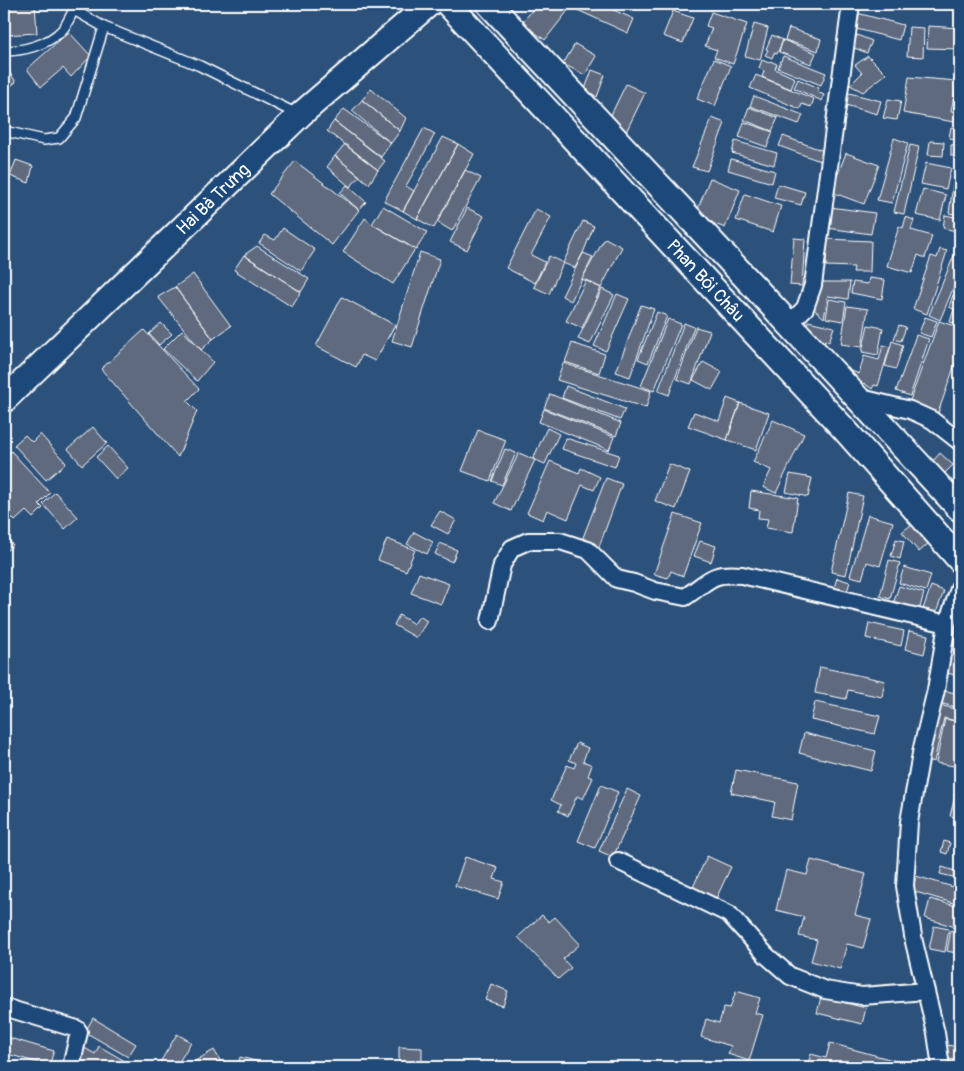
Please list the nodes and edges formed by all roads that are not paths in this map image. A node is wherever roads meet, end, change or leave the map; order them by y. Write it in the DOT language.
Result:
graph roads {
  1 [pos="429,4"];
  2 [pos="448,4"];
  3 [pos="489,4"];
  4 [pos="851,4"];
  5 [pos="74,7"];
  6 [pos="104,27"];
  7 [pos="4,51"];
  8 [pos="300,115"];
  9 [pos="4,131"];
  10 [pos="789,324"];
  11 [pos="810,346"];
  12 [pos="788,368"];
  13 [pos="857,398"];
  14 [pos="4,400"];
  15 [pos="960,442"];
  16 [pos="960,509"];
  17 [pos="960,560"];
  18 [pos="960,586"];
  19 [pos="490,621"];
  20 [pos="947,624"];
  21 [pos="618,862"];
  22 [pos="926,991"];
  23 [pos="4,1007"];
  24 [pos="70,1067"];
  25 [pos="941,1067"];
  1 -- 8 [label="street, Hai Bà Trưng"];
  2 -- 12 [label="street, Phan Bội Châu"];
  3 -- 10 [label="street, Phan Bội Châu"];
  4 -- 10 [label="street"];
  5 -- 6 [label="lane"];
  5 -- 7 [label="lane"];
  6 -- 8 [label="lane"];
  6 -- 9 [label="lane"];
  8 -- 14 [label="street, Hai Bà Trưng"];
  10 -- 11 [label="street, Phan Bội Châu"];
  11 -- 12 [label="street"];
  11 -- 13 [label="street, Phan Bội Châu"];
  12 -- 17 [label="street, Phan Bội Châu"];
  13 -- 15 [label="street"];
  13 -- 16 [label="street, Phan Bội Châu"];
  18 -- 20 [label="street"];
  19 -- 20 [label="street"];
  20 -- 22 [label="street"];
  21 -- 22 [label="street"];
  22 -- 25 [label="street"];
  23 -- 24 [label="street"];
}
